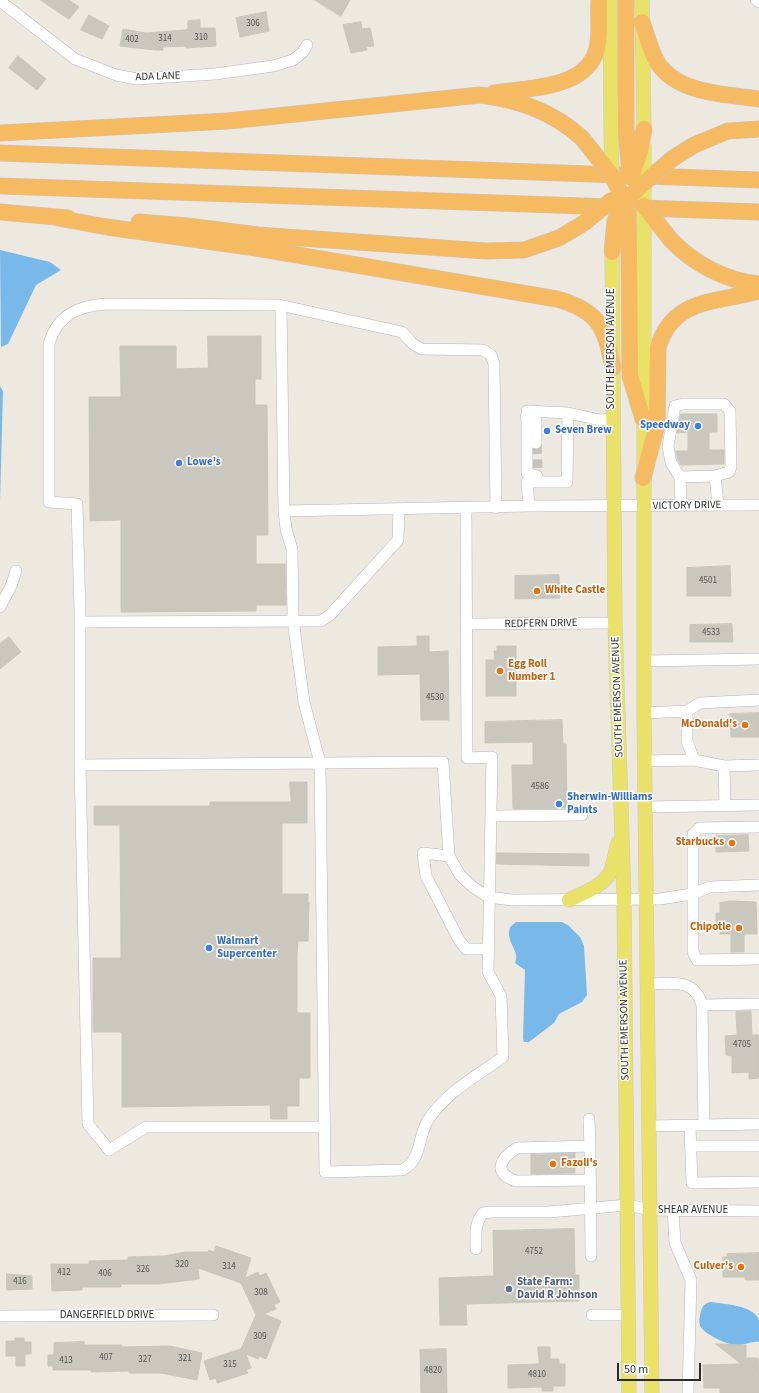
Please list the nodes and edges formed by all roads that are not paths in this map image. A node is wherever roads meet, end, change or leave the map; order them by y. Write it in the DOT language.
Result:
graph roads {
  1 [pos="598,0"];
  2 [pos="610,0"];
  3 [pos="626,0"];
  4 [pos="642,0"];
  5 [pos="756,0"];
  6 [pos="0,1"];
  7 [pos="759,2"];
  8 [pos="642,22"];
  9 [pos="307,45"];
  10 [pos="480,95"];
  11 [pos="759,100"];
  12 [pos="759,129"];
  13 [pos="619,130"];
  14 [pos="644,130"];
  15 [pos="0,133"];
  16 [pos="0,153"];
  17 [pos="612,176"];
  18 [pos="759,180"];
  19 [pos="0,186"];
  20 [pos="628,191"];
  21 [pos="644,206"];
  22 [pos="0,212"];
  23 [pos="759,212"];
  24 [pos="58,218"];
  25 [pos="612,252"];
  26 [pos="637,252"];
  27 [pos="759,284"];
  28 [pos="759,291"];
  29 [pos="280,306"];
  30 [pos="612,368"];
  31 [pos="568,413"];
  32 [pos="526,417"];
  33 [pos="613,419"];
  34 [pos="643,419"];
  35 [pos="656,431"];
  36 [pos="536,443"];
  37 [pos="668,446"];
  38 [pos="537,475"];
  39 [pos="715,476"];
  40 [pos="680,477"];
  41 [pos="643,478"];
  42 [pos="718,505"];
  43 [pos="759,505"];
  44 [pos="528,506"];
  45 [pos="614,506"];
  46 [pos="644,506"];
  47 [pos="681,506"];
  48 [pos="466,508"];
  49 [pos="496,508"];
  50 [pos="399,509"];
  51 [pos="284,511"];
  52 [pos="16,571"];
  53 [pos="0,607"];
  54 [pos="293,620"];
  55 [pos="80,622"];
  56 [pos="615,623"];
  57 [pos="466,624"];
  58 [pos="759,659"];
  59 [pos="645,661"];
  60 [pos="759,700"];
  61 [pos="687,711"];
  62 [pos="644,713"];
  63 [pos="694,760"];
  64 [pos="645,761"];
  65 [pos="320,763"];
  66 [pos="759,765"];
  67 [pos="80,766"];
  68 [pos="724,766"];
  69 [pos="759,804"];
  70 [pos="725,806"];
  71 [pos="645,807"];
  72 [pos="582,815"];
  73 [pos="491,816"];
  74 [pos="759,828"];
  75 [pos="622,829"];
  76 [pos="449,856"];
  77 [pos="759,885"];
  78 [pos="692,894"];
  79 [pos="491,897"];
  80 [pos="624,899"];
  81 [pos="646,899"];
  82 [pos="569,900"];
  83 [pos="489,949"];
  84 [pos="759,959"];
  85 [pos="647,984"];
  86 [pos="759,1004"];
  87 [pos="702,1005"];
  88 [pos="589,1120"];
  89 [pos="759,1124"];
  90 [pos="704,1125"];
  91 [pos="649,1126"];
  92 [pos="690,1126"];
  93 [pos="325,1127"];
  94 [pos="590,1146"];
  95 [pos="690,1146"];
  96 [pos="759,1146"];
  97 [pos="590,1180"];
  98 [pos="759,1182"];
  99 [pos="627,1205"];
  100 [pos="590,1207"];
  101 [pos="651,1210"];
  102 [pos="673,1210"];
  103 [pos="759,1211"];
  104 [pos="476,1249"];
  105 [pos="591,1256"];
  106 [pos="213,1315"];
  107 [pos="592,1315"];
  108 [pos="628,1315"];
  109 [pos="0,1316"];
  110 [pos="629,1393"];
  111 [pos="652,1393"];
  112 [pos="688,1393"];
  1 -- 10 [label="highway"];
  2 -- 13 [label="main road"];
  3 -- 13 [label="highway"];
  4 -- 8 [label="main road"];
  5 -- 7 [label="street"];
  6 -- 9 [label="street, ADA LANE"];
  8 -- 11 [label="highway"];
  8 -- 14 [label="main road"];
  10 -- 15 [label="highway"];
  10 -- 17 [label="highway, bridge"];
  12 -- 20 [label="highway, bridge"];
  13 -- 17 [label="main road, bridge"];
  13 -- 20 [label="highway, bridge"];
  14 -- 20 [label="highway, bridge"];
  16 -- 18 [label="highway"];
  17 -- 20 [label="highway"];
  19 -- 23 [label="highway"];
  20 -- 21 [label="highway"];
  20 -- 24 [label="highway, bridge"];
  20 -- 25 [label="highway, bridge"];
  20 -- 26 [label="highway, bridge"];
  21 -- 26 [label="main road, bridge"];
  21 -- 27 [label="highway, bridge"];
  22 -- 24 [label="highway"];
  24 -- 30 [label="highway"];
  25 -- 30 [label="main road, SOUTH EMERSON AVENUE"];
  26 -- 34 [label="highway"];
  28 -- 35 [label="highway"];
  29 -- 49 [label="street"];
  29 -- 51 [label="street"];
  29 -- 55 [label="street"];
  30 -- 33 [label="main road, SOUTH EMERSON AVENUE"];
  31 -- 32 [label="street"];
  31 -- 33 [label="street"];
  31 -- 38 [label="street"];
  32 -- 36 [label="street"];
  32 -- 38 [label="street"];
  33 -- 45 [label="main road, SOUTH EMERSON AVENUE"];
  34 -- 35 [label="street"];
  34 -- 41 [label="main road, SOUTH EMERSON AVENUE"];
  35 -- 37 [label="street"];
  35 -- 41 [label="highway"];
  37 -- 39 [label="street"];
  37 -- 40 [label="street"];
  38 -- 44 [label="street"];
  39 -- 40 [label="street"];
  39 -- 42 [label="street"];
  40 -- 47 [label="street"];
  41 -- 46 [label="main road, SOUTH EMERSON AVENUE"];
  42 -- 43 [label="street, VICTORY DRIVE"];
  42 -- 47 [label="street, VICTORY DRIVE"];
  44 -- 45 [label="street, VICTORY DRIVE"];
  44 -- 49 [label="street, VICTORY DRIVE"];
  45 -- 46 [label="street, VICTORY DRIVE"];
  45 -- 56 [label="main road, SOUTH EMERSON AVENUE"];
  46 -- 47 [label="street, VICTORY DRIVE"];
  46 -- 59 [label="main road, SOUTH EMERSON AVENUE"];
  48 -- 49 [label="street, VICTORY DRIVE"];
  48 -- 50 [label="street, VICTORY DRIVE"];
  48 -- 57 [label="street"];
  50 -- 51 [label="street, VICTORY DRIVE"];
  50 -- 54 [label="street"];
  51 -- 54 [label="street"];
  52 -- 53 [label="street"];
  54 -- 55 [label="street"];
  54 -- 65 [label="street"];
  55 -- 67 [label="street"];
  56 -- 57 [label="street, REDFERN DRIVE"];
  56 -- 75 [label="main road, SOUTH EMERSON AVENUE"];
  57 -- 73 [label="street"];
  58 -- 59 [label="street"];
  59 -- 62 [label="main road, SOUTH EMERSON AVENUE"];
  60 -- 61 [label="street"];
  61 -- 62 [label="street"];
  61 -- 63 [label="street"];
  62 -- 64 [label="main road, SOUTH EMERSON AVENUE"];
  63 -- 64 [label="street"];
  63 -- 68 [label="street"];
  64 -- 71 [label="main road, SOUTH EMERSON AVENUE"];
  65 -- 67 [label="street"];
  65 -- 76 [label="street"];
  65 -- 93 [label="street"];
  66 -- 68 [label="street"];
  67 -- 93 [label="street"];
  68 -- 70 [label="street"];
  69 -- 70 [label="street"];
  70 -- 71 [label="street"];
  71 -- 81 [label="main road, SOUTH EMERSON AVENUE"];
  72 -- 73 [label="street"];
  73 -- 79 [label="street"];
  74 -- 78 [label="street"];
  75 -- 80 [label="main road, SOUTH EMERSON AVENUE"];
  75 -- 82 [label="main road"];
  76 -- 79 [label="street"];
  76 -- 83 [label="street"];
  77 -- 78 [label="street"];
  78 -- 81 [label="street"];
  78 -- 84 [label="street"];
  79 -- 82 [label="street"];
  79 -- 83 [label="street"];
  80 -- 81 [label="street"];
  80 -- 82 [label="street"];
  80 -- 99 [label="main road, SOUTH EMERSON AVENUE"];
  81 -- 85 [label="main road, SOUTH EMERSON AVENUE"];
  83 -- 93 [label="street"];
  85 -- 87 [label="street"];
  85 -- 91 [label="main road, SOUTH EMERSON AVENUE"];
  86 -- 87 [label="street"];
  87 -- 90 [label="street"];
  88 -- 94 [label="street"];
  89 -- 90 [label="street"];
  90 -- 92 [label="street"];
  91 -- 92 [label="street"];
  91 -- 101 [label="main road, SOUTH EMERSON AVENUE"];
  92 -- 95 [label="street"];
  94 -- 97 [label="street"];
  94 -- 97 [label="street"];
  95 -- 96 [label="street"];
  95 -- 98 [label="street"];
  97 -- 100 [label="street"];
  99 -- 100 [label="street, SHEAR AVENUE"];
  99 -- 101 [label="street, SHEAR AVENUE"];
  99 -- 108 [label="main road, SOUTH EMERSON AVENUE"];
  100 -- 104 [label="street, SHEAR AVENUE"];
  100 -- 105 [label="street"];
  101 -- 102 [label="street, SHEAR AVENUE"];
  101 -- 111 [label="main road, SOUTH EMERSON AVENUE"];
  102 -- 103 [label="street, SHEAR AVENUE"];
  102 -- 112 [label="street"];
  106 -- 109 [label="street, DANGERFIELD DRIVE"];
  107 -- 108 [label="street"];
  108 -- 110 [label="main road, SOUTH EMERSON AVENUE"];
}
